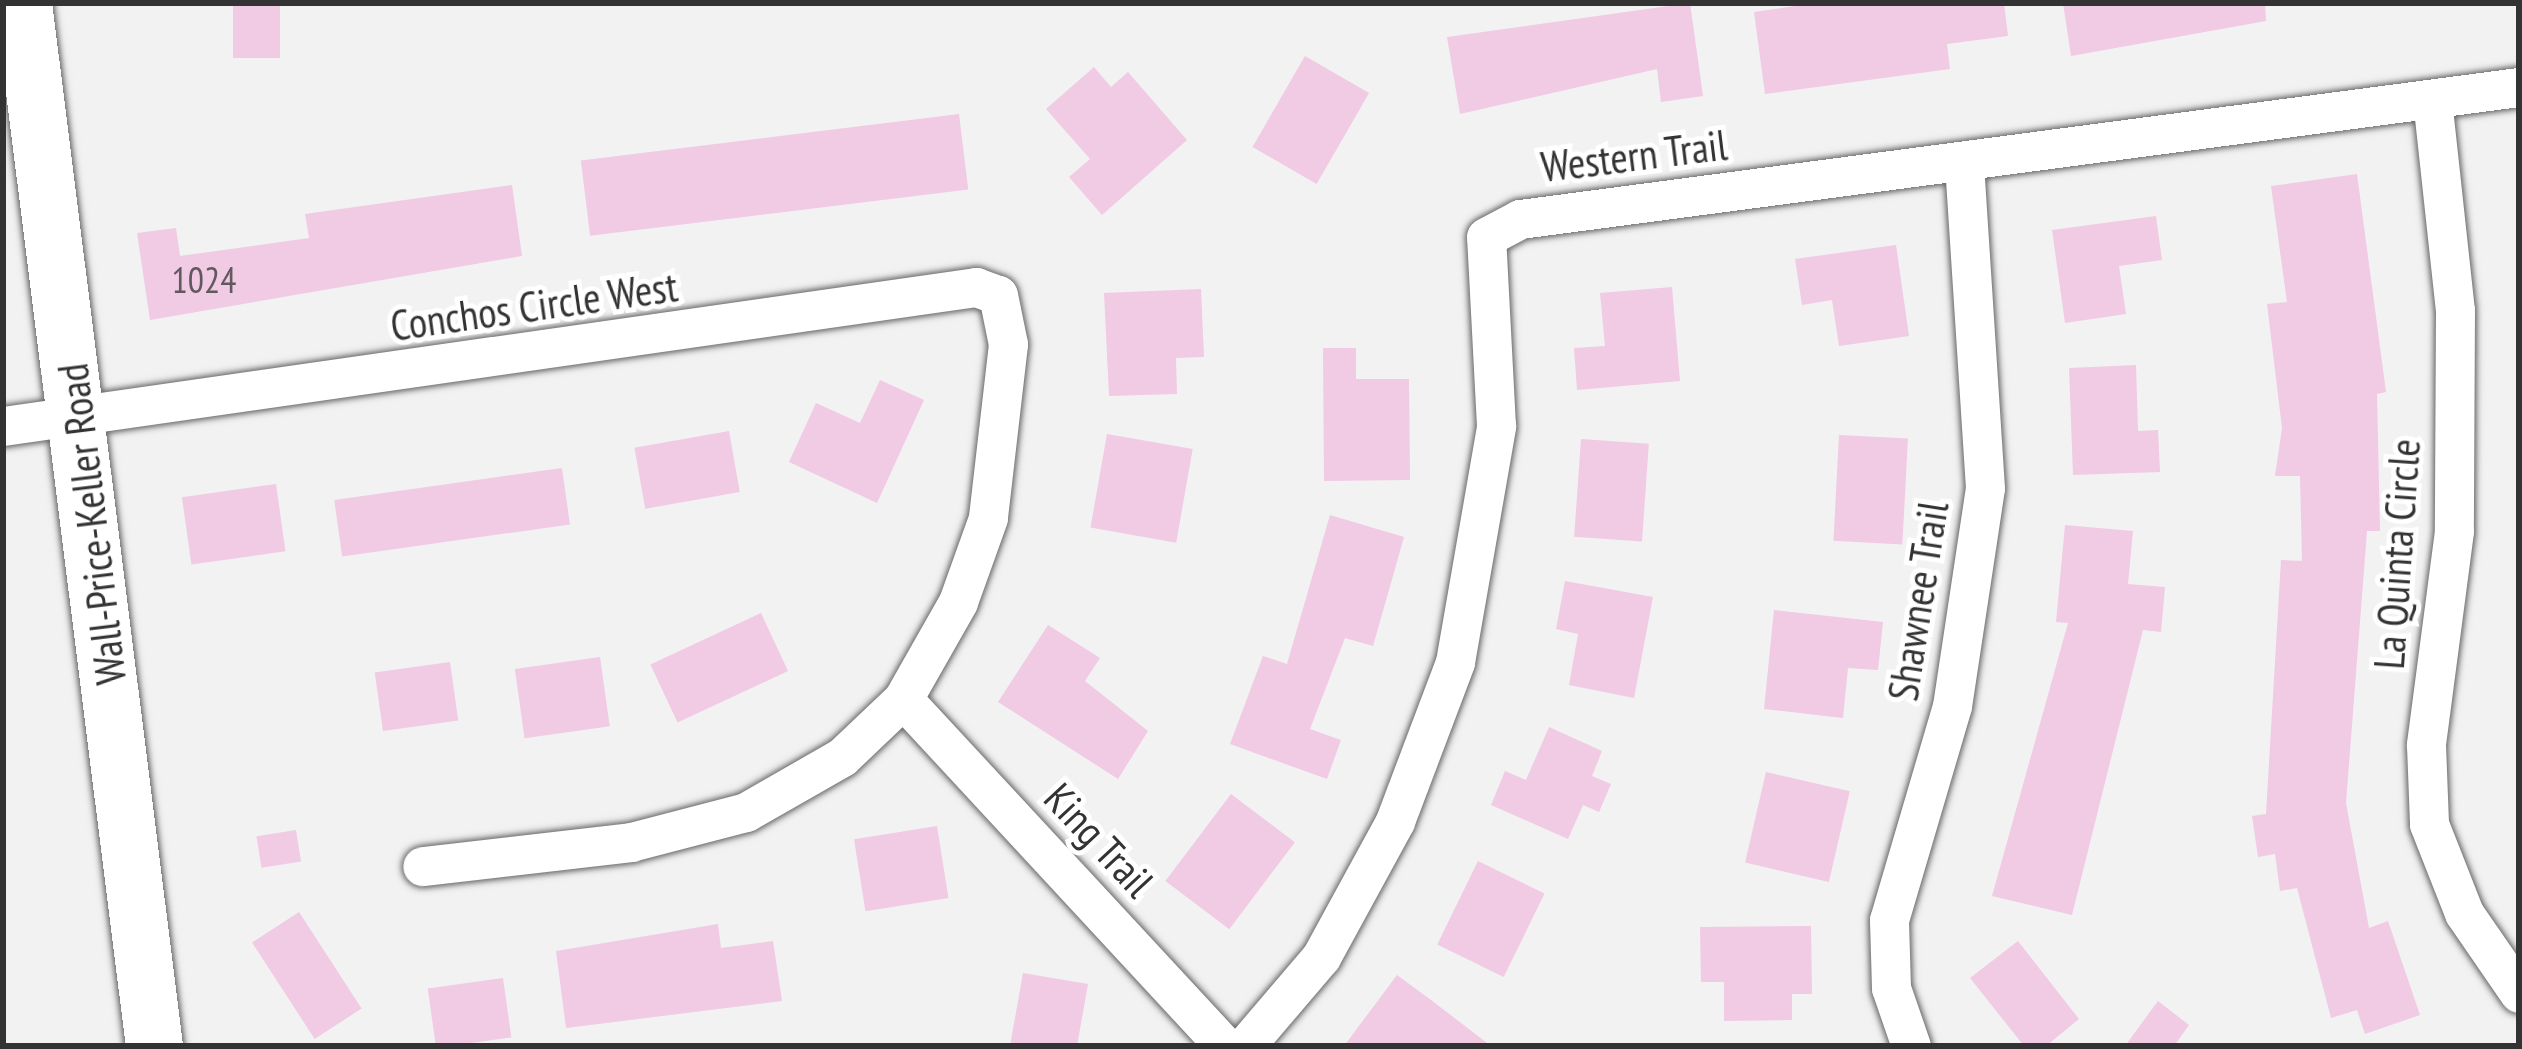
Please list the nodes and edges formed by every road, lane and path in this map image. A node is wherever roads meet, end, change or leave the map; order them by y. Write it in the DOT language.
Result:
graph roads {
  1 [pos="23,3"];
  2 [pos="2519,87"];
  3 [pos="2432,99"];
  4 [pos="1964,161"];
  5 [pos="81,417"];
  6 [pos="3,426"];
  7 [pos="903,699"];
  8 [pos="422,866"];
  9 [pos="2519,993"];
  10 [pos="154,1046"];
  11 [pos="1224,1046"];
  12 [pos="1245,1046"];
  13 [pos="1911,1046"];
  1 -- 5 [label="street, Wall-Price-Keller Road"];
  2 -- 3 [label="street, Western Trail"];
  3 -- 4 [label="street, Western Trail"];
  3 -- 9 [label="street, La Quinta Circle"];
  4 -- 12 [label="street, Western Trail"];
  4 -- 13 [label="street, Shawnee Trail"];
  5 -- 6 [label="street, Conchos Circle West"];
  5 -- 7 [label="street, Conchos Circle West"];
  5 -- 10 [label="street, Wall-Price-Keller Road"];
  7 -- 8 [label="street"];
  7 -- 11 [label="street, King Trail"];
}
